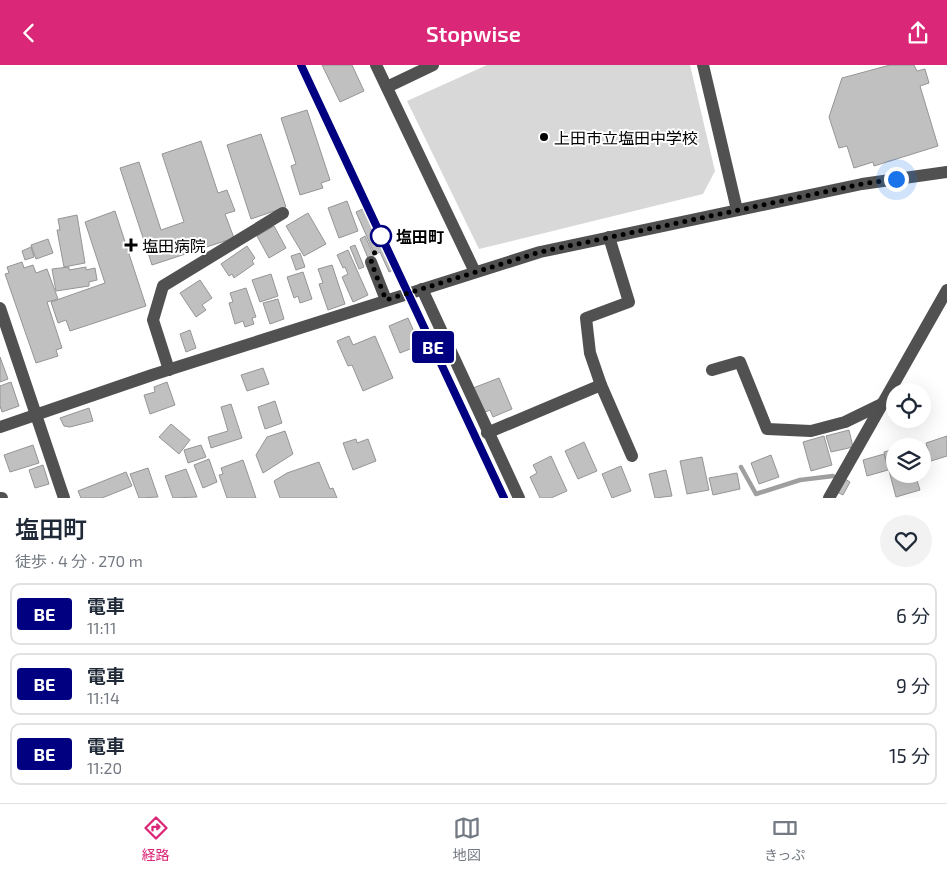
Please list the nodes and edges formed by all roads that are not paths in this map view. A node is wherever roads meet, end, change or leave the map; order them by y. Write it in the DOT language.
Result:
graph roads {
  1 [pos="376,65"];
  2 [pos="432,65"];
  3 [pos="703,65"];
  4 [pos="387,87"];
  5 [pos="947,171"];
  6 [pos="738,210"];
  7 [pos="283,213"];
  8 [pos="609,237"];
  9 [pos="371,262"];
  10 [pos="475,273"];
  11 [pos="422,289"];
  12 [pos="947,290"];
  13 [pos="386,300"];
  14 [pos="0,308"];
  15 [pos="169,370"];
  16 [pos="712,371"];
  17 [pos="601,385"];
  18 [pos="882,404"];
  19 [pos="36,414"];
  20 [pos="0,427"];
  21 [pos="487,433"];
  22 [pos="632,457"];
  23 [pos="64,498"];
  24 [pos="519,498"];
  25 [pos="829,498"];
  1 -- 4 [label="street"];
  2 -- 4 [label="street"];
  3 -- 6 [label="street"];
  4 -- 10 [label="street"];
  5 -- 6 [label="street"];
  6 -- 8 [label="street"];
  7 -- 15 [label="street"];
  8 -- 10 [label="street"];
  8 -- 17 [label="street"];
  9 -- 13 [label="street"];
  10 -- 11 [label="street"];
  11 -- 13 [label="street"];
  11 -- 21 [label="street"];
  12 -- 18 [label="street"];
  13 -- 15 [label="street"];
  14 -- 19 [label="street"];
  15 -- 19 [label="street"];
  16 -- 18 [label="street"];
  17 -- 21 [label="street"];
  17 -- 22 [label="street"];
  18 -- 25 [label="street"];
  19 -- 20 [label="street"];
  19 -- 23 [label="street"];
  21 -- 24 [label="street"];
}
